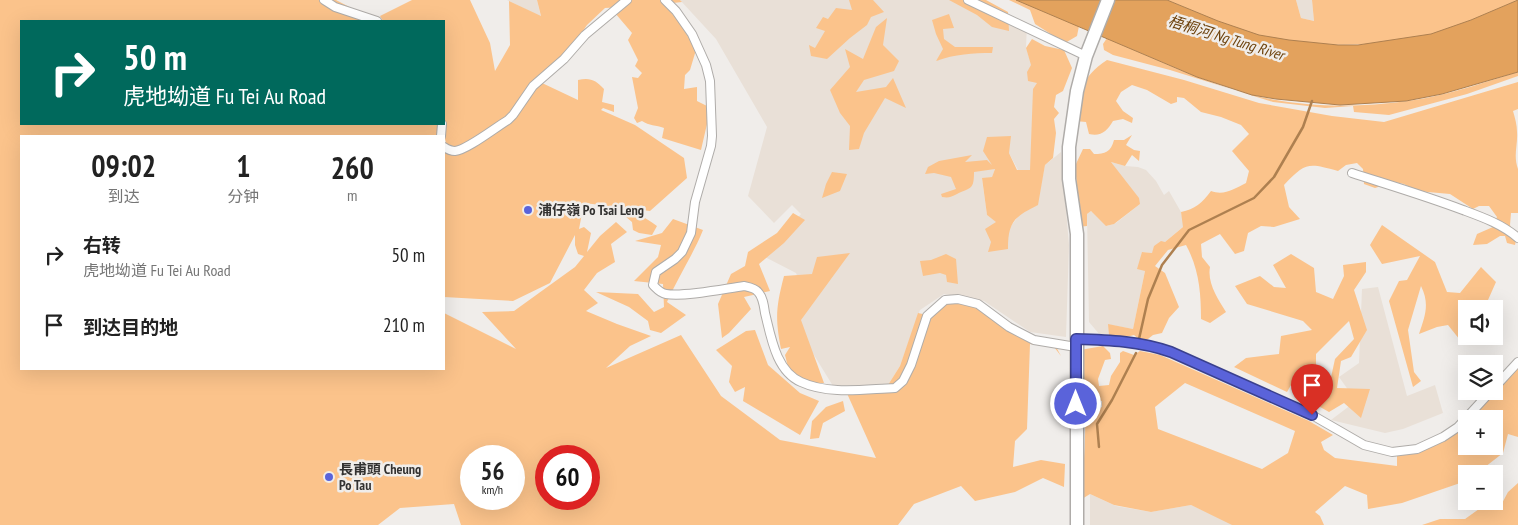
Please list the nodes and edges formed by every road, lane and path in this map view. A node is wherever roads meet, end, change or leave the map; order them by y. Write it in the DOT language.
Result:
graph roads {
  1 [pos="324,0"];
  2 [pos="627,0"];
  3 [pos="665,0"];
  4 [pos="968,0"];
  5 [pos="1108,0"];
  6 [pos="374,20"];
  7 [pos="1088,51"];
  8 [pos="445,148"];
  9 [pos="1352,173"];
  10 [pos="1518,238"];
  11 [pos="1076,343"];
  12 [pos="1518,362"];
  13 [pos="1503,378"];
  14 [pos="1483,400"];
  15 [pos="1077,525"];
  1 -- 6 [label="street"];
  2 -- 8 [label="street"];
  3 -- 11 [label="street"];
  4 -- 7 [label="street"];
  5 -- 7 [label="main road"];
  7 -- 11 [label="main road"];
  9 -- 10 [label="street"];
  11 -- 14 [label="street"];
  11 -- 15 [label="main road"];
  12 -- 13 [label="street"];
}
